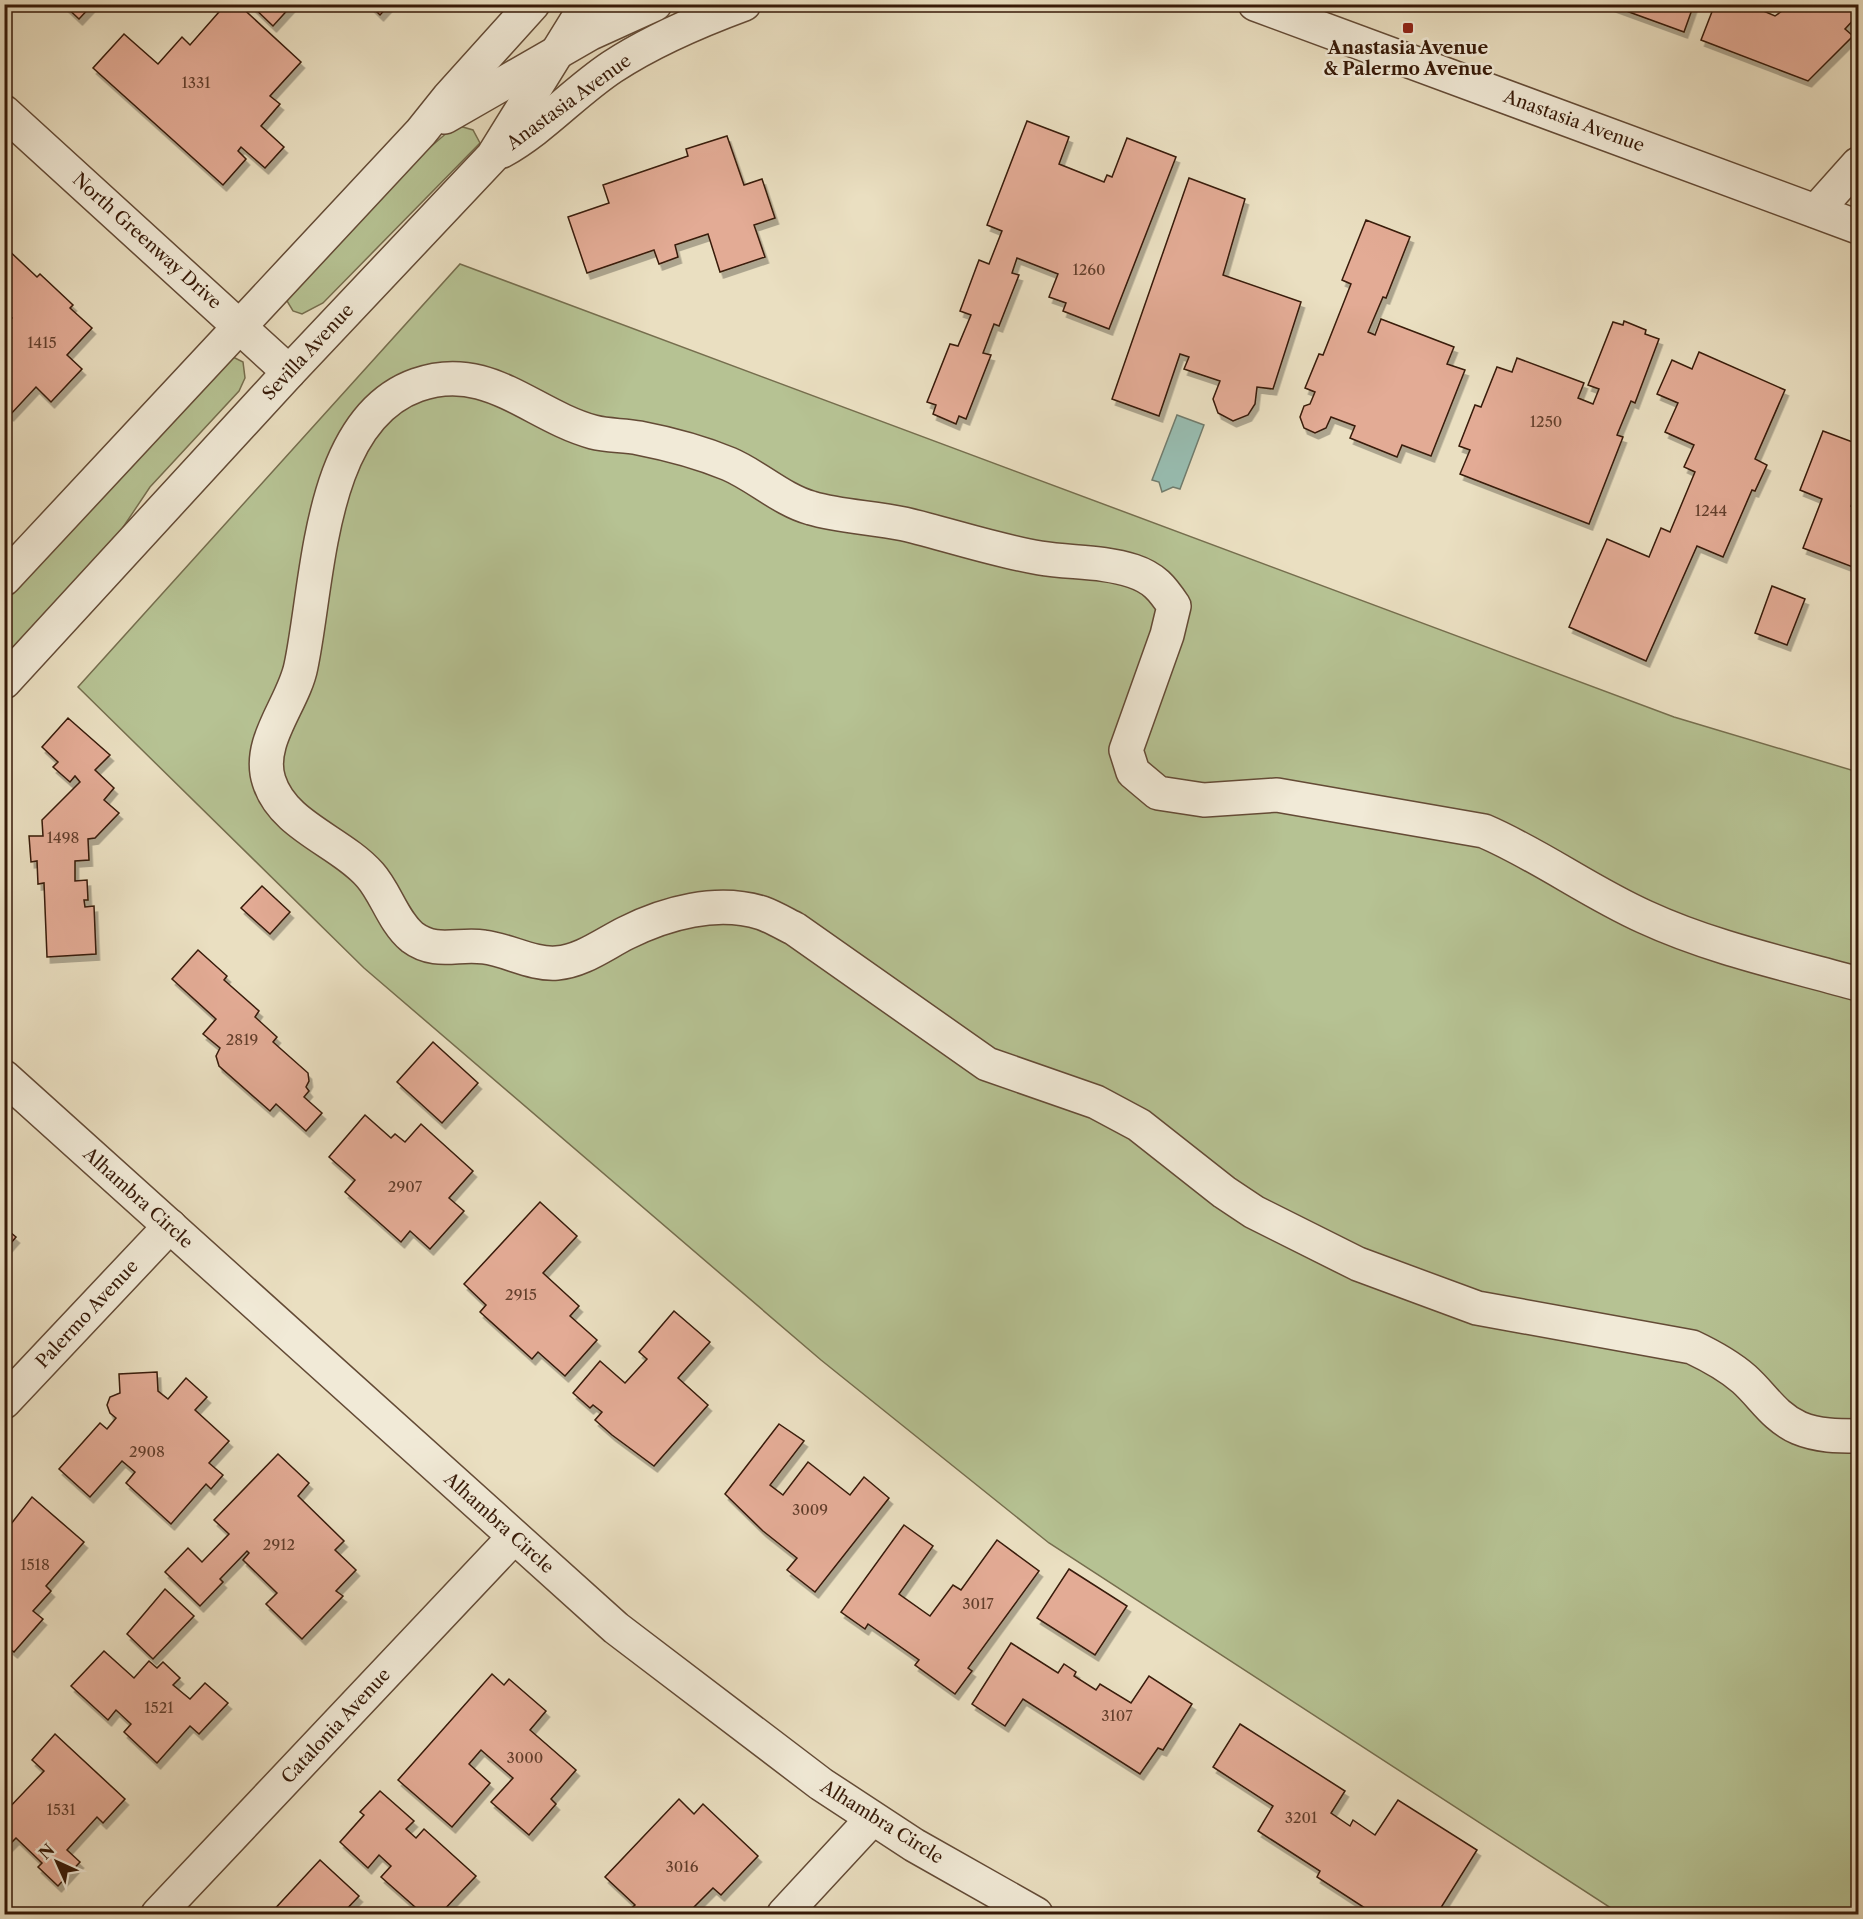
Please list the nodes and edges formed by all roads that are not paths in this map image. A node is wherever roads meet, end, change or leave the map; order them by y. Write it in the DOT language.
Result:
graph roads {
  1 [pos="533,4"];
  2 [pos="587,4"];
  3 [pos="655,4"];
  4 [pos="744,4"];
  5 [pos="1255,4"];
  6 [pos="561,50"];
  7 [pos="4,112"];
  8 [pos="421,132"];
  9 [pos="493,156"];
  10 [pos="1858,164"];
  11 [pos="1816,211"];
  12 [pos="1858,227"];
  13 [pos="240,326"];
  14 [pos="289,372"];
  15 [pos="4,579"];
  16 [pos="4,682"];
  17 [pos="1858,984"];
  18 [pos="4,1077"];
  19 [pos="170,1226"];
  20 [pos="4,1402"];
  21 [pos="1858,1436"];
  22 [pos="514,1537"];
  23 [pos="872,1819"];
  24 [pos="158,1914"];
  25 [pos="784,1914"];
  26 [pos="1036,1914"];
  1 -- 8 [label="street"];
  2 -- 6 [label="street, Sevilla Avenue"];
  3 -- 6 [label="street"];
  4 -- 9 [label="street, Anastasia Avenue"];
  5 -- 11 [label="street, Anastasia Avenue"];
  6 -- 8 [label="street"];
  6 -- 9 [label="street, Sevilla Avenue"];
  7 -- 13 [label="street, North Greenway Drive"];
  8 -- 13 [label="street"];
  9 -- 14 [label="street, Sevilla Avenue"];
  10 -- 11 [label="street"];
  11 -- 12 [label="street, Anastasia Avenue"];
  13 -- 14 [label="street, North Greenway Drive"];
  13 -- 15 [label="street"];
  14 -- 16 [label="street, Sevilla Avenue"];
  17 -- 21 [label="street"];
  18 -- 19 [label="street, Alhambra Circle"];
  19 -- 20 [label="street, Palermo Avenue"];
  19 -- 22 [label="street, Alhambra Circle"];
  22 -- 23 [label="street, Alhambra Circle"];
  22 -- 24 [label="street, Catalonia Avenue"];
  23 -- 25 [label="street"];
  23 -- 26 [label="street, Alhambra Circle"];
}
